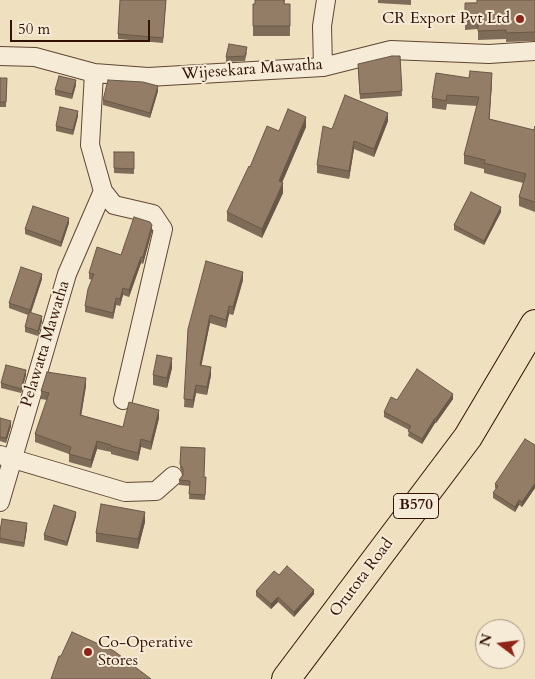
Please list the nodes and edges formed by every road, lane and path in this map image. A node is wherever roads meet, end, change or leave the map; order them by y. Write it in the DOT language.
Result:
graph roads {
  1 [pos="326,0"];
  2 [pos="535,51"];
  3 [pos="0,56"];
  4 [pos="324,67"];
  5 [pos="94,74"];
  6 [pos="103,191"];
  7 [pos="535,324"];
  8 [pos="123,400"];
  9 [pos="6,457"];
  10 [pos="173,476"];
  11 [pos="0,502"];
  12 [pos="286,679"];
  1 -- 4 [label="street"];
  2 -- 4 [label="street, Wijesekara Mawatha"];
  3 -- 5 [label="street, Wijesekara Mawatha"];
  4 -- 5 [label="street, Wijesekara Mawatha"];
  5 -- 6 [label="street"];
  6 -- 8 [label="street"];
  6 -- 9 [label="street, Pelawatta Mawatha"];
  7 -- 12 [label="main road, Orutota Road / B570"];
  9 -- 10 [label="street"];
  9 -- 11 [label="street, Pelawatta Mawatha"];
}
